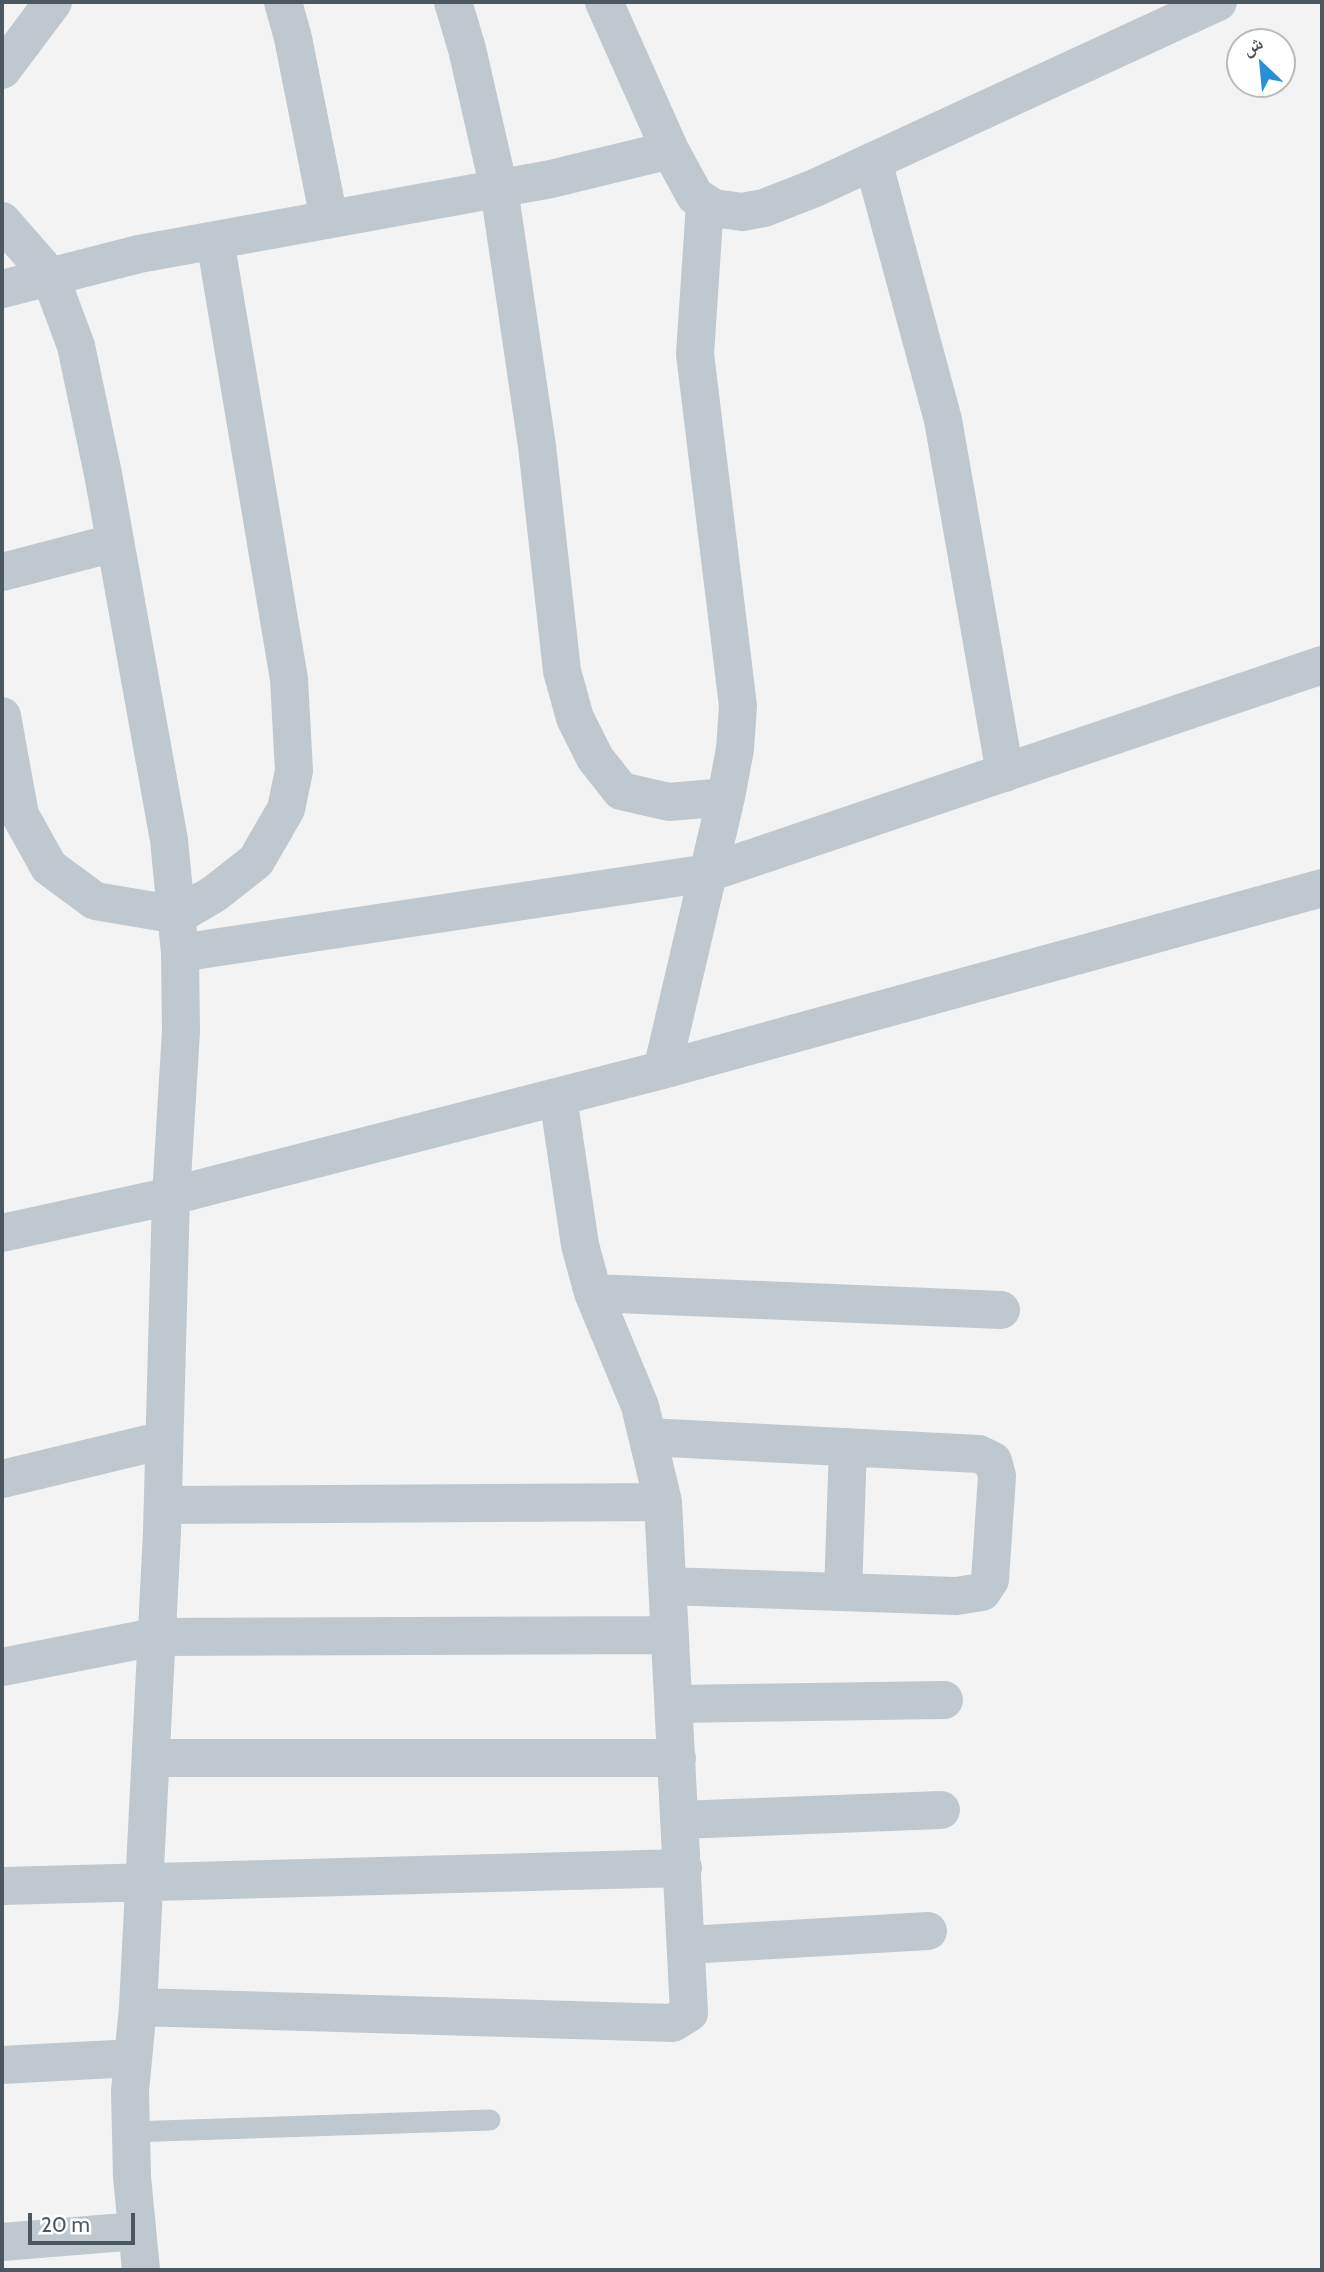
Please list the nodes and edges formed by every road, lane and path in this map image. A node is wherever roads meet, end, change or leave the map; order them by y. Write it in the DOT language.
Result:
graph roads {
  1 [pos="53,2"];
  2 [pos="283,2"];
  3 [pos="453,2"];
  4 [pos="604,2"];
  5 [pos="1218,2"];
  6 [pos="2,69"];
  7 [pos="670,150"];
  8 [pos="873,161"];
  9 [pos="499,189"];
  10 [pos="705,204"];
  11 [pos="329,219"];
  12 [pos="2,221"];
  13 [pos="215,240"];
  14 [pos="50,276"];
  15 [pos="2,289"];
  16 [pos="114,543"];
  17 [pos="2,572"];
  18 [pos="1322,666"];
  19 [pos="2,716"];
  20 [pos="1004,773"];
  21 [pos="726,797"];
  22 [pos="708,873"];
  23 [pos="1322,888"];
  24 [pos="178,915"];
  25 [pos="180,953"];
  26 [pos="662,1070"];
  27 [pos="558,1097"];
  28 [pos="171,1196"];
  29 [pos="2,1233"];
  30 [pos="593,1293"];
  31 [pos="1002,1310"];
  32 [pos="648,1437"];
  33 [pos="164,1440"];
  34 [pos="848,1447"];
  35 [pos="2,1479"];
  36 [pos="663,1502"];
  37 [pos="163,1505"];
  38 [pos="668,1586"];
  39 [pos="843,1592"];
  40 [pos="670,1635"];
  41 [pos="155,1637"];
  42 [pos="2,1667"];
  43 [pos="944,1700"];
  44 [pos="674,1704"];
  45 [pos="151,1758"];
  46 [pos="677,1758"];
  47 [pos="941,1810"];
  48 [pos="680,1821"];
  49 [pos="683,1868"];
  50 [pos="144,1881"];
  51 [pos="2,1886"];
  52 [pos="928,1931"];
  53 [pos="687,1945"];
  54 [pos="138,2007"];
  55 [pos="133,2058"];
  56 [pos="2,2065"];
  57 [pos="490,2120"];
  58 [pos="130,2132"];
  59 [pos="137,2231"];
  60 [pos="2,2242"];
  61 [pos="141,2270"];
  1 -- 6 [label="street"];
  2 -- 11 [label="street"];
  3 -- 9 [label="street"];
  4 -- 7 [label="street"];
  5 -- 8 [label="street"];
  7 -- 9 [label="street"];
  7 -- 10 [label="street"];
  8 -- 10 [label="street"];
  8 -- 20 [label="street"];
  9 -- 11 [label="street"];
  9 -- 21 [label="street"];
  10 -- 21 [label="street"];
  11 -- 13 [label="street"];
  12 -- 14 [label="street"];
  13 -- 14 [label="street"];
  13 -- 24 [label="street"];
  14 -- 15 [label="street"];
  14 -- 16 [label="street"];
  16 -- 17 [label="street"];
  16 -- 24 [label="street"];
  18 -- 20 [label="street"];
  19 -- 24 [label="street"];
  20 -- 22 [label="street"];
  21 -- 22 [label="street"];
  22 -- 25 [label="street"];
  22 -- 26 [label="street"];
  23 -- 26 [label="street"];
  24 -- 25 [label="street"];
  25 -- 28 [label="street"];
  26 -- 27 [label="street"];
  27 -- 28 [label="street"];
  27 -- 30 [label="street"];
  28 -- 29 [label="street"];
  28 -- 33 [label="street"];
  30 -- 31 [label="street"];
  30 -- 32 [label="street"];
  32 -- 34 [label="street"];
  32 -- 36 [label="street"];
  33 -- 35 [label="street"];
  33 -- 37 [label="street"];
  34 -- 39 [label="street"];
  34 -- 39 [label="street"];
  36 -- 37 [label="street"];
  36 -- 38 [label="street"];
  37 -- 41 [label="street"];
  38 -- 39 [label="street"];
  38 -- 40 [label="street"];
  40 -- 41 [label="street"];
  40 -- 44 [label="street"];
  41 -- 42 [label="street"];
  41 -- 45 [label="street"];
  43 -- 44 [label="street"];
  44 -- 46 [label="street"];
  45 -- 46 [label="street"];
  45 -- 50 [label="street"];
  46 -- 48 [label="street"];
  47 -- 48 [label="street"];
  48 -- 49 [label="street"];
  49 -- 50 [label="street"];
  49 -- 53 [label="street"];
  50 -- 51 [label="street"];
  50 -- 54 [label="street"];
  52 -- 53 [label="street"];
  53 -- 54 [label="street"];
  54 -- 55 [label="street"];
  55 -- 56 [label="street"];
  55 -- 58 [label="street"];
  57 -- 58 [label="lane"];
  58 -- 59 [label="street"];
  59 -- 60 [label="street"];
  59 -- 61 [label="street"];
}
